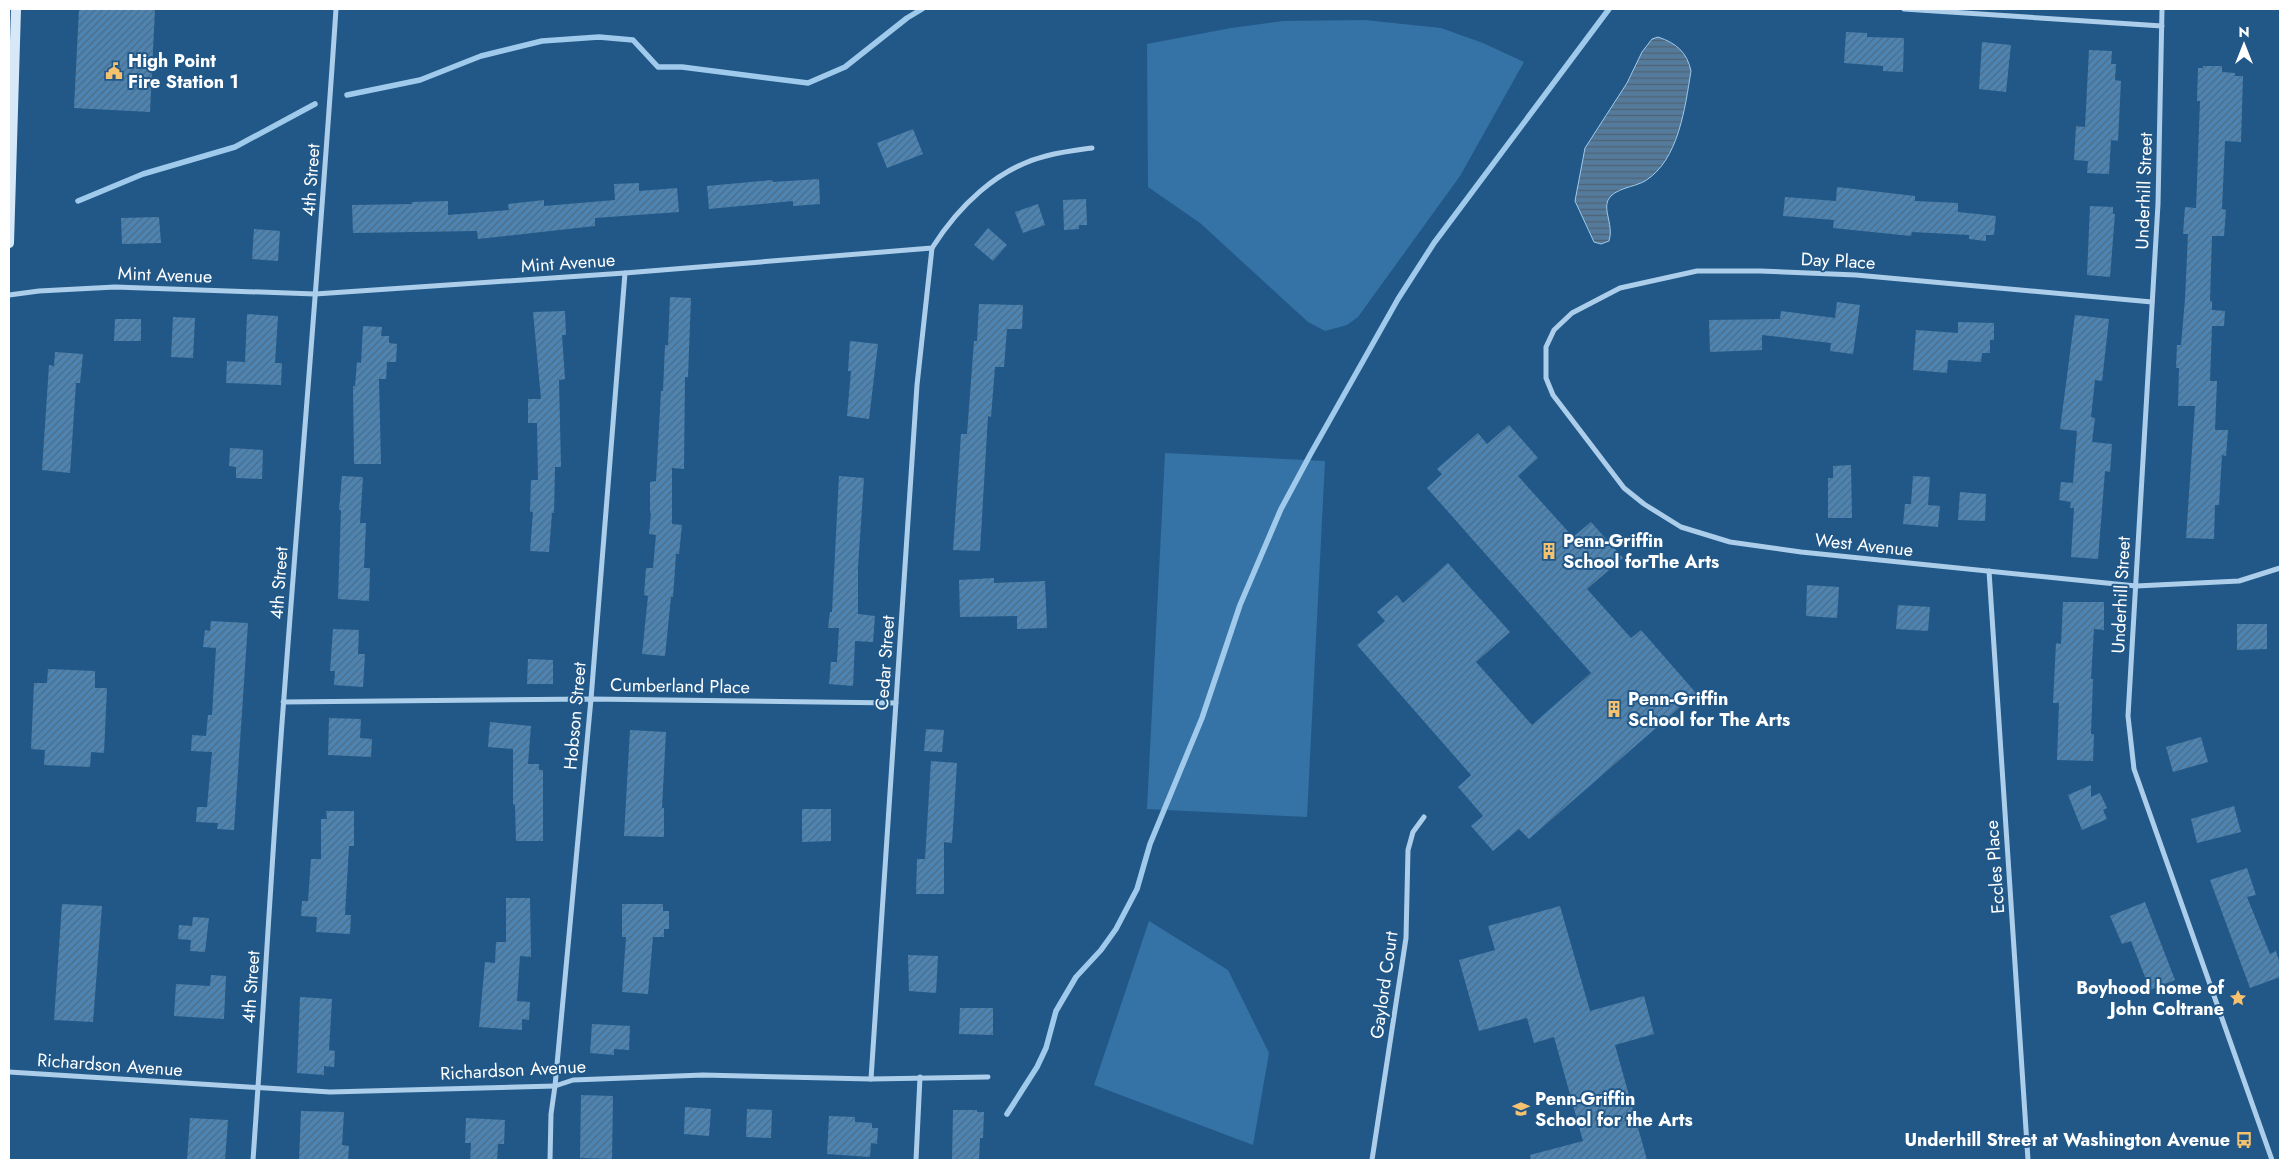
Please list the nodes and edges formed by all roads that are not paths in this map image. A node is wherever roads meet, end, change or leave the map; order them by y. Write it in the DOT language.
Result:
graph roads {
  1 [pos="16,9"];
  2 [pos="336,9"];
  3 [pos="1904,9"];
  4 [pos="2162,9"];
  5 [pos="2162,26"];
  6 [pos="1092,148"];
  7 [pos="9,242"];
  8 [pos="932,248"];
  9 [pos="624,273"];
  10 [pos="315,294"];
  11 [pos="9,296"];
  12 [pos="2152,302"];
  13 [pos="1546,347"];
  14 [pos="2280,568"];
  15 [pos="1989,571"];
  16 [pos="2136,586"];
  17 [pos="591,699"];
  18 [pos="283,702"];
  19 [pos="896,703"];
  20 [pos="1424,817"];
  21 [pos="9,1072"];
  22 [pos="920,1077"];
  23 [pos="988,1077"];
  24 [pos="871,1079"];
  25 [pos="555,1086"];
  26 [pos="258,1088"];
  27 [pos="253,1160"];
  28 [pos="550,1160"];
  29 [pos="916,1160"];
  30 [pos="1372,1160"];
  31 [pos="2028,1160"];
  32 [pos="2272,1160"];
  1 -- 7 [label="main road"];
  2 -- 10 [label="street, 4th Street"];
  3 -- 5 [label="street"];
  4 -- 5 [label="street, Underhill Street"];
  5 -- 12 [label="street, Underhill Street"];
  6 -- 8 [label="street"];
  8 -- 9 [label="street, Mint Avenue"];
  8 -- 19 [label="street, Cedar Street"];
  9 -- 10 [label="street, Mint Avenue"];
  9 -- 17 [label="street, Hobson Street"];
  10 -- 11 [label="street, Mint Avenue"];
  10 -- 18 [label="street, 4th Street"];
  12 -- 13 [label="street, Day Place"];
  12 -- 16 [label="street, Underhill Street"];
  13 -- 15 [label="street, West Avenue"];
  14 -- 16 [label="street, West Avenue"];
  15 -- 16 [label="street, West Avenue"];
  15 -- 31 [label="street, Eccles Place"];
  16 -- 32 [label="street, Underhill Street"];
  17 -- 18 [label="street, Cumberland Place"];
  17 -- 19 [label="street, Cumberland Place"];
  17 -- 25 [label="street, Hobson Street"];
  18 -- 26 [label="street, 4th Street"];
  19 -- 24 [label="street, Cedar Street"];
  20 -- 30 [label="street, Gaylord Court"];
  21 -- 26 [label="street, Richardson Avenue"];
  22 -- 23 [label="street, Richardson Avenue"];
  22 -- 24 [label="street, Richardson Avenue"];
  22 -- 29 [label="street"];
  24 -- 25 [label="street, Richardson Avenue"];
  25 -- 26 [label="street, Richardson Avenue"];
  25 -- 28 [label="street, Hobson Street"];
  26 -- 27 [label="street, 4th Street"];
}
